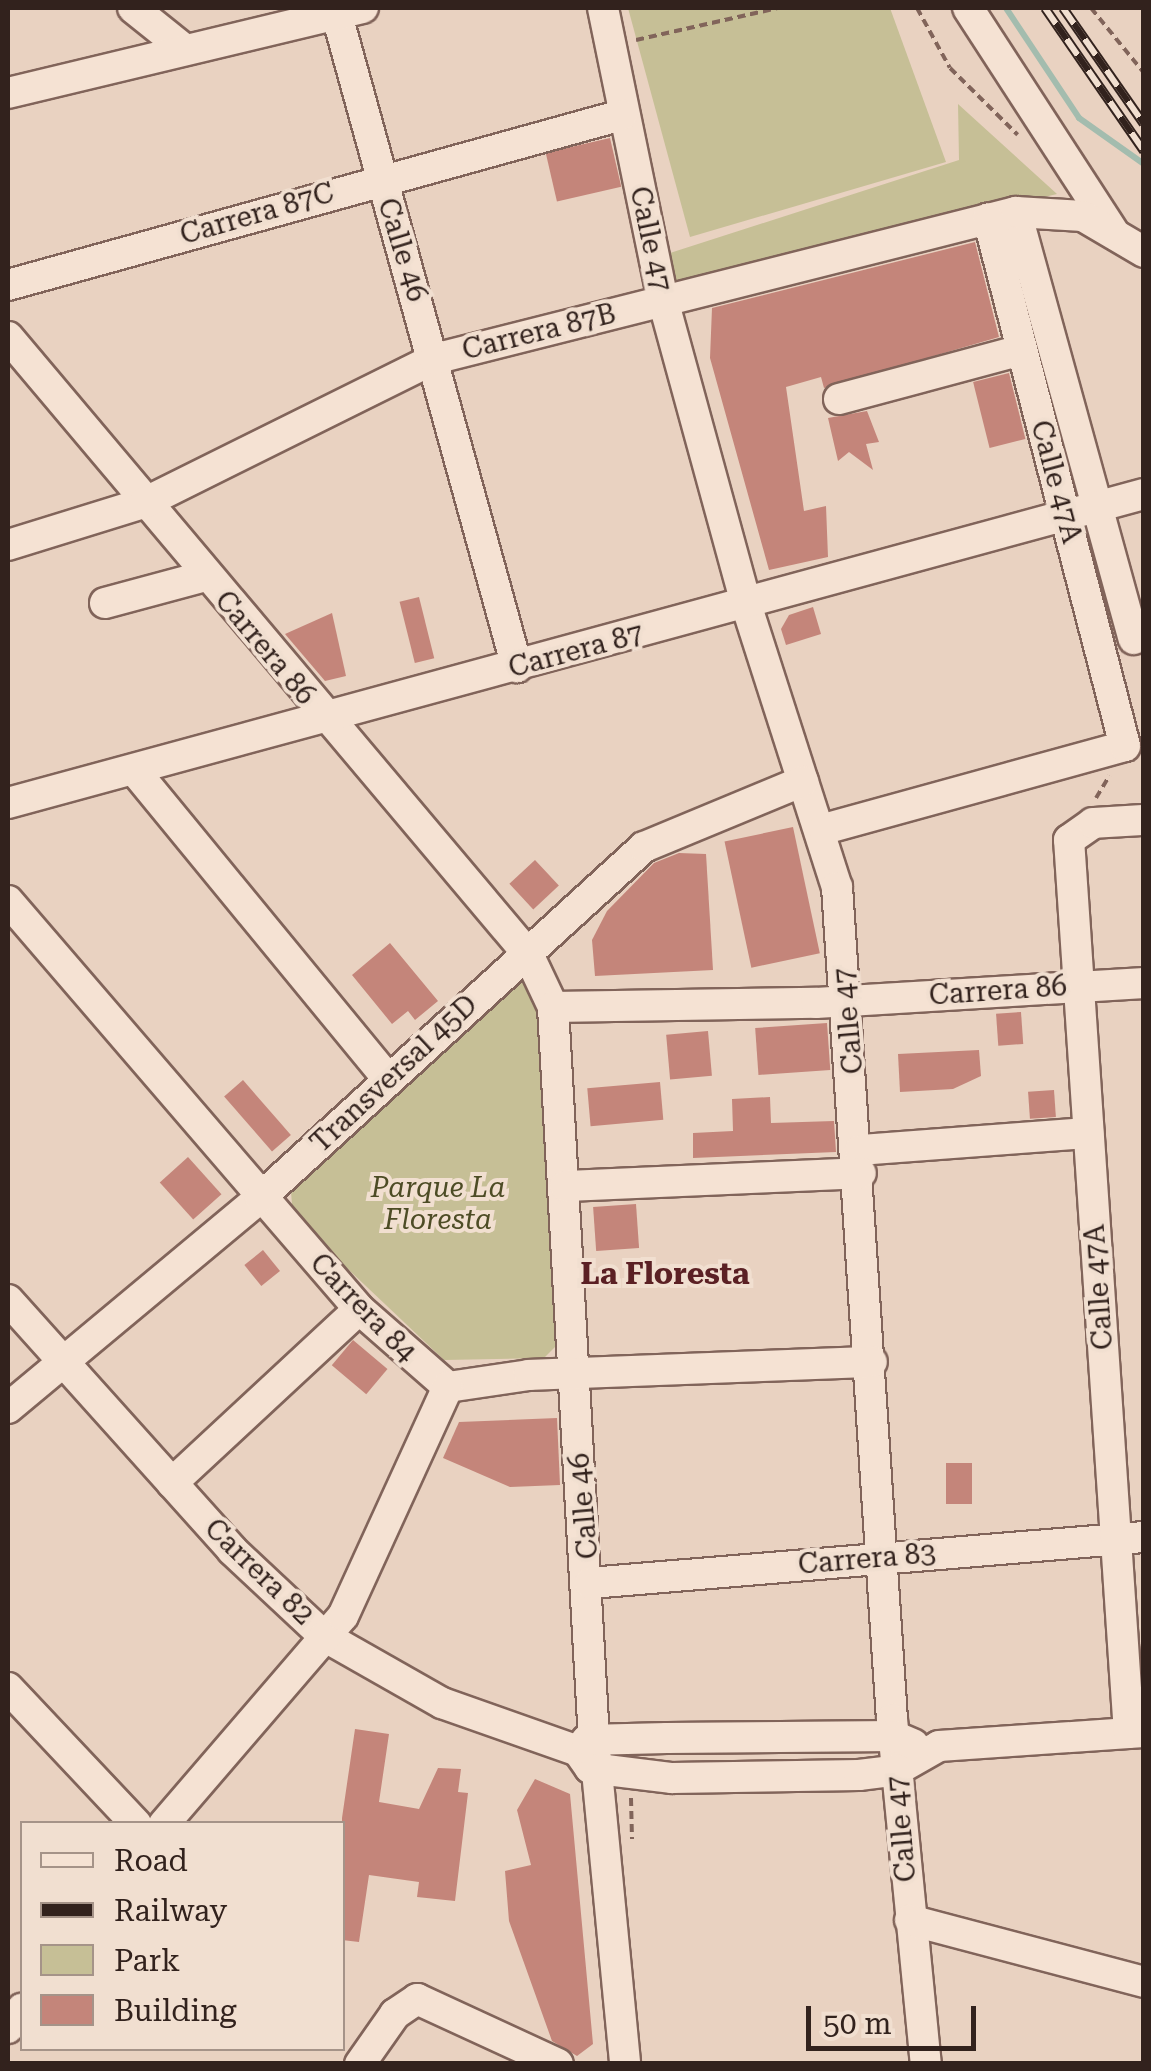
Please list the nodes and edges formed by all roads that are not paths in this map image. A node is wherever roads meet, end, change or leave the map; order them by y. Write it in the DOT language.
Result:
graph roads {
  1 [pos="133,8"];
  2 [pos="602,8"];
  3 [pos="968,8"];
  4 [pos="345,10"];
  5 [pos="183,48"];
  6 [pos="8,93"];
  7 [pos="622,114"];
  8 [pos="380,179"];
  9 [pos="1002,215"];
  10 [pos="1112,230"];
  11 [pos="1144,252"];
  12 [pos="8,285"];
  13 [pos="663,300"];
  14 [pos="8,337"];
  15 [pos="1022,350"];
  16 [pos="434,359"];
  17 [pos="839,400"];
  18 [pos="1144,494"];
  19 [pos="144,504"];
  20 [pos="1096,508"];
  21 [pos="1063,516"];
  22 [pos="8,545"];
  23 [pos="205,576"];
  24 [pos="106,604"];
  25 [pos="746,604"];
  26 [pos="1139,639"];
  27 [pos="1102,641"];
  28 [pos="517,667"];
  29 [pos="323,716"];
  30 [pos="135,771"];
  31 [pos="803,781"];
  32 [pos="8,803"];
  33 [pos="1144,820"];
  34 [pos="824,829"];
  35 [pos="8,900"];
  36 [pos="528,954"];
  37 [pos="1144,983"];
  38 [pos="1078,986"];
  39 [pos="848,1001"];
  40 [pos="552,1006"];
  41 [pos="389,1080"];
  42 [pos="1088,1134"];
  43 [pos="861,1161"];
  44 [pos="565,1186"];
  45 [pos="260,1198"];
  46 [pos="8,1300"];
  47 [pos="358,1309"];
  48 [pos="62,1362"];
  49 [pos="872,1362"];
  50 [pos="573,1373"];
  51 [pos="448,1386"];
  52 [pos="8,1408"];
  53 [pos="172,1484"];
  54 [pos="1130,1538"];
  55 [pos="884,1557"];
  56 [pos="590,1583"];
  57 [pos="324,1636"];
  58 [pos="13,1706"];
  59 [pos="1136,1732"];
  60 [pos="894,1736"];
  61 [pos="924,1749"];
  62 [pos="590,1753"];
  63 [pos="897,1770"];
  64 [pos="133,1821"];
  65 [pos="167,1821"];
  66 [pos="910,1920"];
  67 [pos="1144,1982"];
  68 [pos="360,2064"];
  69 [pos="558,2064"];
  70 [pos="624,2064"];
  71 [pos="926,2064"];
  1 -- 5 [label="street"];
  2 -- 7 [label="street, Calle 47"];
  3 -- 10 [label="street"];
  4 -- 5 [label="street"];
  4 -- 8 [label="street, Calle 46"];
  5 -- 6 [label="street"];
  7 -- 8 [label="street, Carrera 87C"];
  7 -- 13 [label="street, Calle 47"];
  8 -- 12 [label="street, Carrera 87C"];
  8 -- 16 [label="street, Calle 46"];
  9 -- 10 [label="street, Carrera 87B"];
  9 -- 13 [label="street, Carrera 87B"];
  9 -- 15 [label="street, Calle 47A"];
  9 -- 20 [label="street, Calle 47A"];
  10 -- 11 [label="street"];
  13 -- 16 [label="street, Carrera 87B"];
  13 -- 25 [label="street, Calle 47"];
  14 -- 19 [label="street, Carrera 86"];
  15 -- 17 [label="street"];
  15 -- 21 [label="street, Calle 47A"];
  16 -- 19 [label="street, Carrera 87B"];
  16 -- 28 [label="street, Calle 46"];
  18 -- 20 [label="street, Carrera 87"];
  19 -- 22 [label="street, Carrera 87B"];
  19 -- 23 [label="street, Carrera 86"];
  20 -- 21 [label="street, Carrera 87"];
  20 -- 26 [label="street, Calle 47A"];
  21 -- 25 [label="street, Carrera 87"];
  21 -- 27 [label="street, Calle 47A"];
  23 -- 24 [label="street"];
  23 -- 29 [label="street, Carrera 86"];
  25 -- 28 [label="street, Carrera 87"];
  25 -- 31 [label="street, Calle 47"];
  26 -- 27 [label="street"];
  27 -- 34 [label="street, Calle 47A"];
  28 -- 29 [label="street, Carrera 87"];
  29 -- 30 [label="street, Carrera 87"];
  29 -- 36 [label="street, Carrera 86"];
  30 -- 32 [label="street, Carrera 87"];
  30 -- 41 [label="street"];
  31 -- 34 [label="street, Calle 47"];
  31 -- 36 [label="street, Transversal 45D"];
  33 -- 38 [label="street, Calle 47A"];
  34 -- 39 [label="street, Calle 47"];
  35 -- 45 [label="street, Carrera 84"];
  36 -- 40 [label="street, Calle 46"];
  36 -- 41 [label="street, Transversal 45D"];
  37 -- 38 [label="street, Carrera 86"];
  38 -- 39 [label="street, Carrera 86"];
  38 -- 42 [label="street, Calle 47A"];
  39 -- 40 [label="street, Carrera 86"];
  39 -- 43 [label="street, Calle 47"];
  40 -- 44 [label="street, Calle 46"];
  41 -- 45 [label="street, Transversal 45D"];
  42 -- 43 [label="street"];
  42 -- 54 [label="street, Calle 47A"];
  43 -- 44 [label="street"];
  43 -- 49 [label="street, Calle 47"];
  44 -- 50 [label="street, Calle 46"];
  45 -- 47 [label="street, Carrera 84"];
  45 -- 48 [label="street, Transversal 45D"];
  46 -- 48 [label="street, Carrera 82"];
  47 -- 51 [label="street, Carrera 84"];
  47 -- 53 [label="street"];
  48 -- 52 [label="street, Transversal 45D"];
  48 -- 53 [label="street, Carrera 82"];
  49 -- 50 [label="street"];
  49 -- 55 [label="street, Calle 47"];
  50 -- 51 [label="street"];
  50 -- 56 [label="street, Calle 46"];
  51 -- 57 [label="street"];
  53 -- 57 [label="street, Carrera 82"];
  54 -- 55 [label="street, Carrera 83"];
  54 -- 59 [label="street, Calle 47A"];
  55 -- 56 [label="street, Carrera 83"];
  55 -- 60 [label="street, Calle 47"];
  56 -- 62 [label="street, Calle 46"];
  57 -- 62 [label="street, Carrera 82"];
  57 -- 65 [label="street"];
  58 -- 64 [label="street"];
  59 -- 61 [label="street, Carrera 82"];
  60 -- 61 [label="street, Carrera 82"];
  60 -- 62 [label="street, Carrera 82"];
  60 -- 63 [label="street, Calle 47"];
  61 -- 63 [label="street"];
  62 -- 63 [label="street, Carrera 82"];
  62 -- 70 [label="street, Calle 46"];
  63 -- 66 [label="street, Calle 47"];
  66 -- 67 [label="street"];
  66 -- 71 [label="street, Calle 47"];
  68 -- 69 [label="street"];
}
